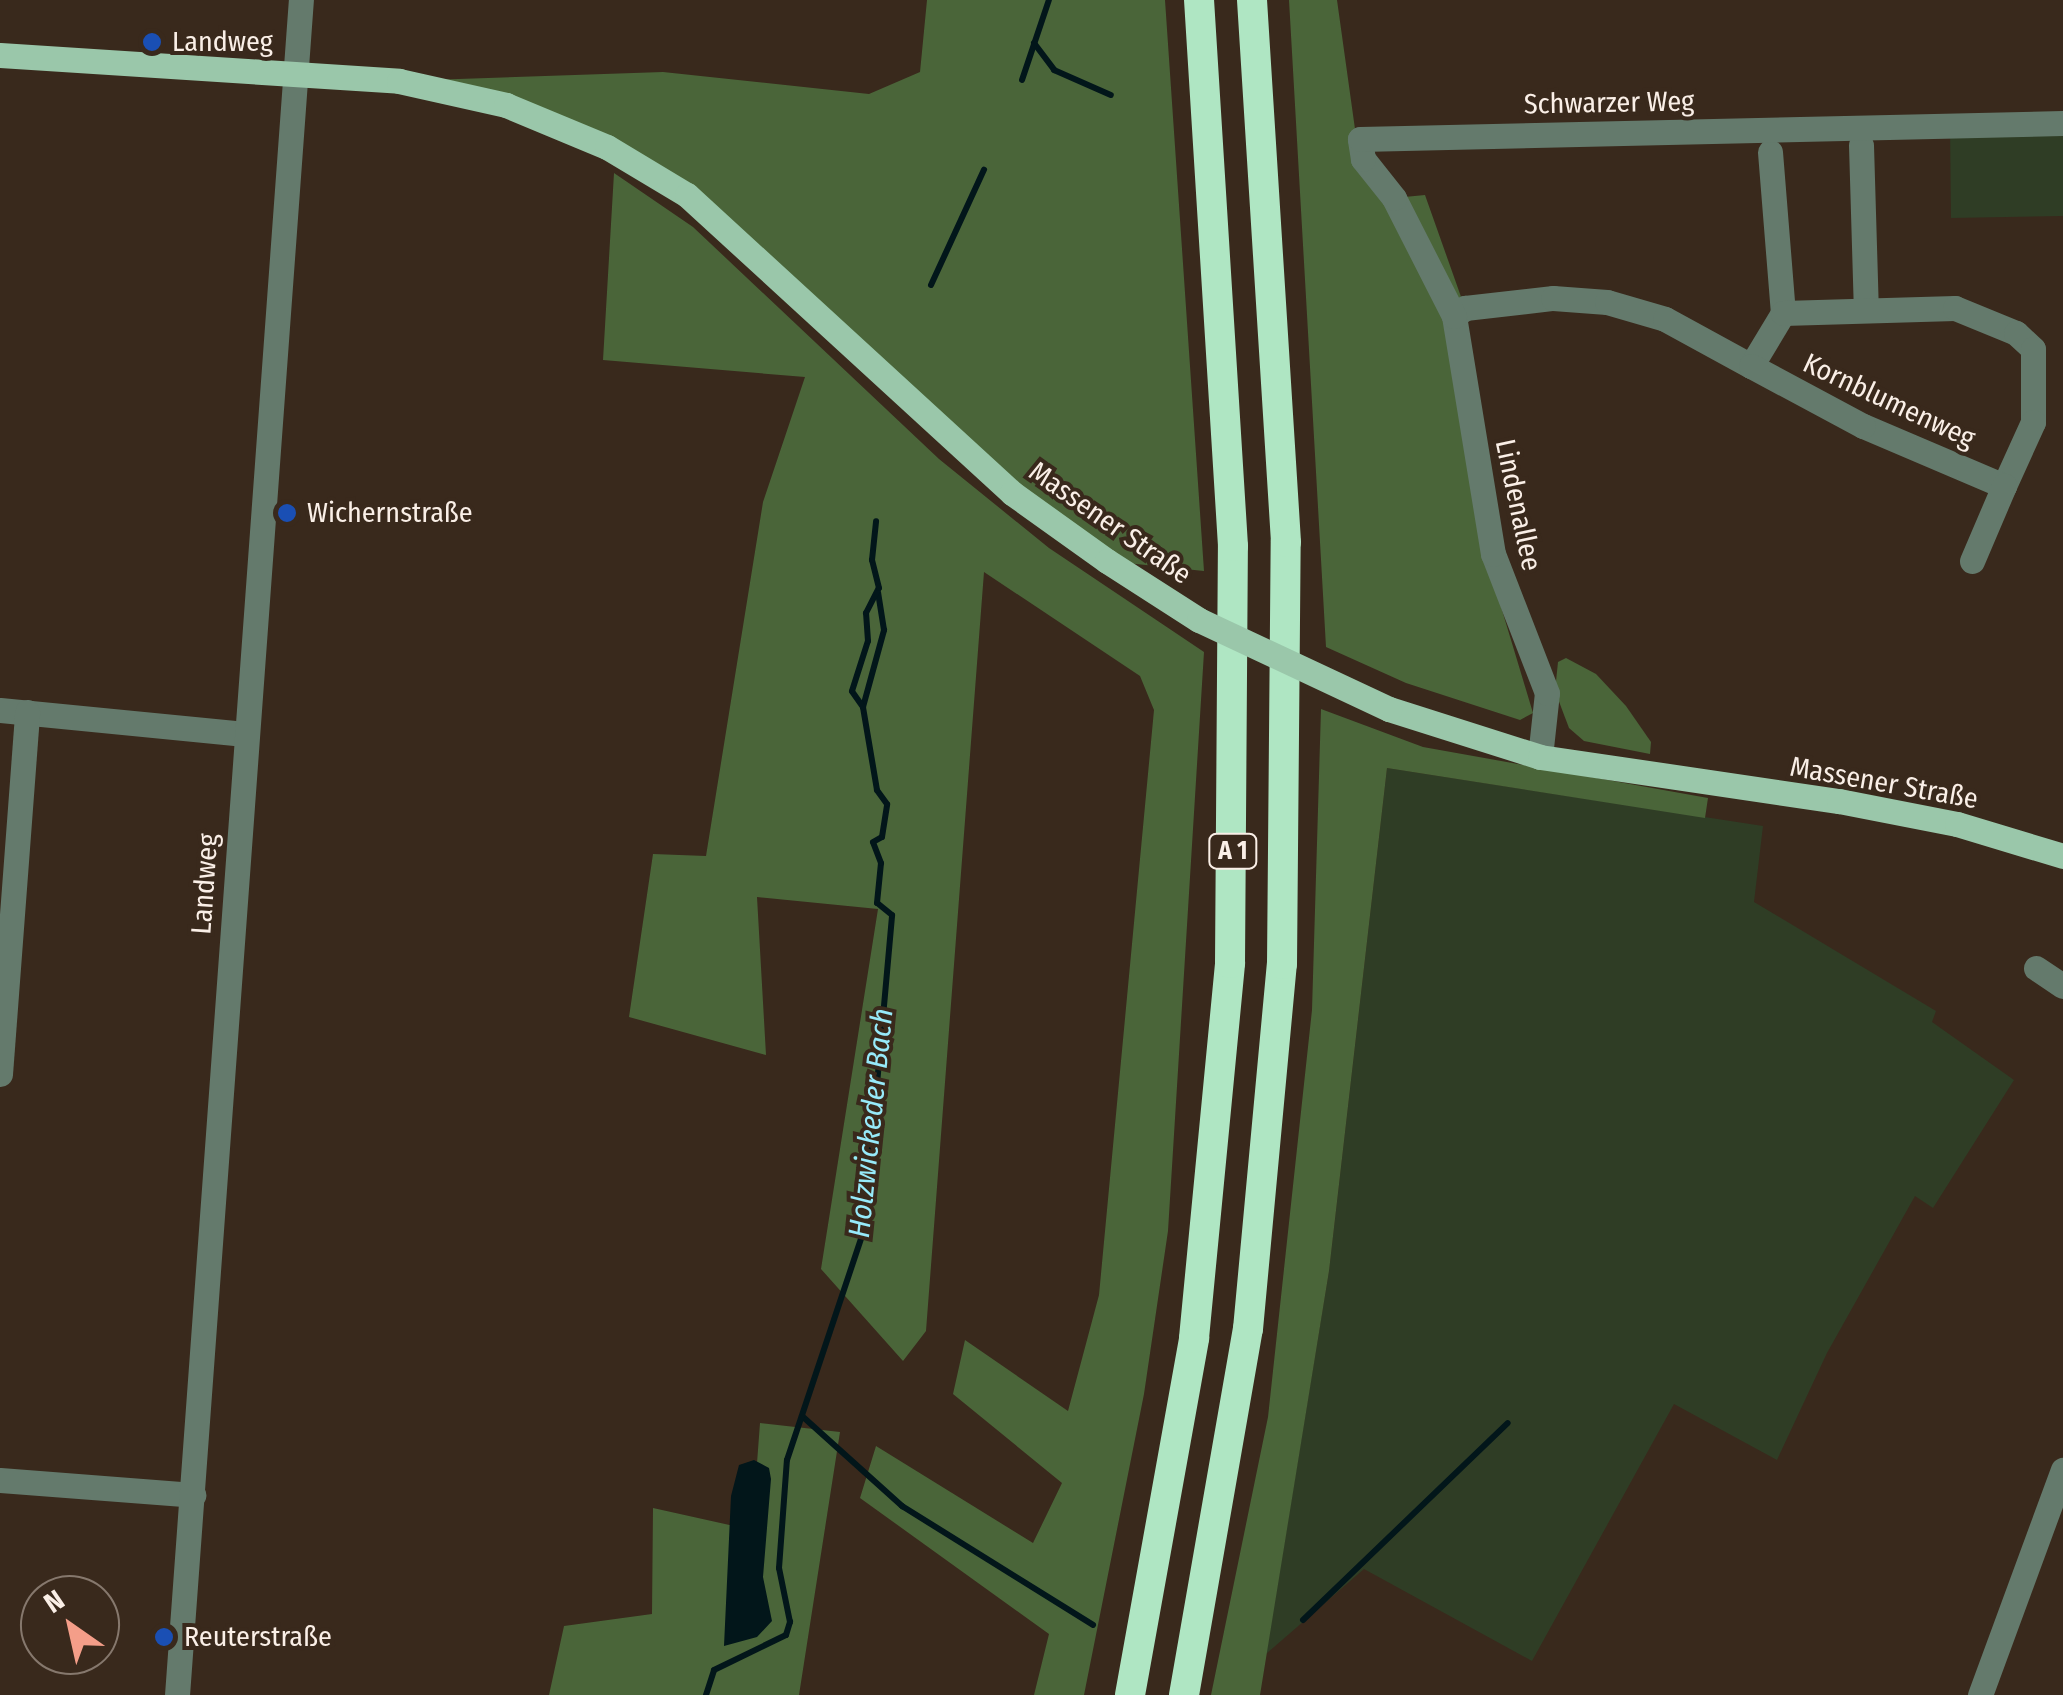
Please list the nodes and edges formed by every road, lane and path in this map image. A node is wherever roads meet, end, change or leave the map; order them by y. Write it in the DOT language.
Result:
graph roads {
  1 [pos="301,0"];
  2 [pos="1199,0"];
  3 [pos="1252,0"];
  4 [pos="0,55"];
  5 [pos="297,77"];
  6 [pos="2063,122"];
  7 [pos="1861,145"];
  8 [pos="1770,152"];
  9 [pos="1866,309"];
  10 [pos="1783,313"];
  11 [pos="1454,316"];
  12 [pos="1751,366"];
  13 [pos="2004,486"];
  14 [pos="1972,561"];
  15 [pos="0,710"];
  16 [pos="26,712"];
  17 [pos="245,734"];
  18 [pos="1540,758"];
  19 [pos="2063,856"];
  20 [pos="2036,968"];
  21 [pos="2063,986"];
  22 [pos="0,1074"];
  23 [pos="2063,1470"];
  24 [pos="0,1480"];
  25 [pos="193,1495"];
  26 [pos="176,1695"];
  27 [pos="1130,1695"];
  28 [pos="1184,1695"];
  29 [pos="1980,1695"];
  1 -- 5 [label="street"];
  2 -- 27 [label="highway, A 1"];
  3 -- 28 [label="highway, A 1"];
  4 -- 5 [label="main road, Massener Straße"];
  5 -- 17 [label="street, Landweg"];
  5 -- 18 [label="main road, Massener Straße, bridge"];
  6 -- 11 [label="street, Schwarzer Weg"];
  7 -- 9 [label="street"];
  8 -- 10 [label="street"];
  9 -- 10 [label="street, Kornblumenweg"];
  9 -- 13 [label="street, Kornblumenweg"];
  10 -- 12 [label="street"];
  11 -- 12 [label="street, Kornblumenweg"];
  11 -- 18 [label="street, Lindenallee"];
  12 -- 13 [label="street, Kornblumenweg"];
  13 -- 14 [label="street, Kornblumenweg"];
  15 -- 16 [label="street"];
  16 -- 17 [label="street"];
  16 -- 22 [label="street"];
  17 -- 25 [label="street, Landweg"];
  18 -- 19 [label="main road, Massener Straße"];
  20 -- 21 [label="street"];
  23 -- 29 [label="street"];
  24 -- 25 [label="street"];
  25 -- 26 [label="street, Landweg"];
}
